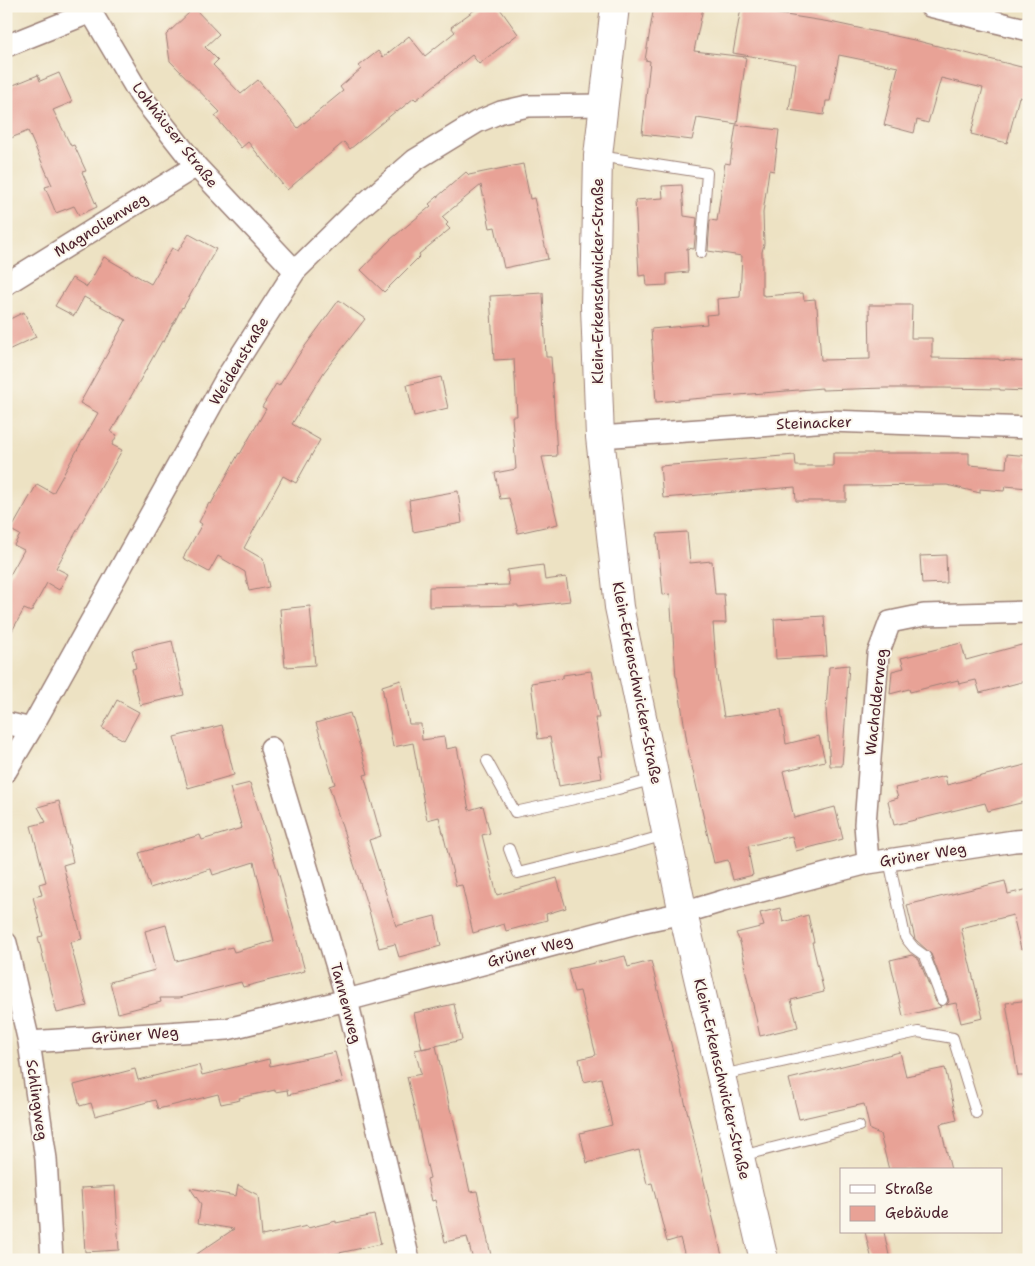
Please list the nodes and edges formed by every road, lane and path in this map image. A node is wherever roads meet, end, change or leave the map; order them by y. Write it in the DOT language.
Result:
graph roads {
  1 [pos="615,6"];
  2 [pos="930,6"];
  3 [pos="96,8"];
  4 [pos="1029,30"];
  5 [pos="6,46"];
  6 [pos="604,105"];
  7 [pos="598,156"];
  8 [pos="196,166"];
  9 [pos="701,253"];
  10 [pos="295,271"];
  11 [pos="6,284"];
  12 [pos="1029,428"];
  13 [pos="600,437"];
  14 [pos="1029,612"];
  15 [pos="6,723"];
  16 [pos="31,729"];
  17 [pos="271,748"];
  18 [pos="487,760"];
  19 [pos="6,771"];
  20 [pos="655,779"];
  21 [pos="666,834"];
  22 [pos="1029,840"];
  23 [pos="509,850"];
  24 [pos="889,860"];
  25 [pos="868,863"];
  26 [pos="683,914"];
  27 [pos="6,943"];
  28 [pos="347,1000"];
  29 [pos="942,1000"];
  30 [pos="29,1042"];
  31 [pos="721,1075"];
  32 [pos="976,1113"];
  33 [pos="859,1126"];
  34 [pos="740,1156"];
  35 [pos="52,1260"];
  36 [pos="409,1260"];
  37 [pos="764,1260"];
  1 -- 6 [label="street, Klein-Erkenschwicker-Straße"];
  2 -- 4 [label="street"];
  3 -- 5 [label="street, Lohhäuser Straße"];
  3 -- 8 [label="street, Lohhäuser Straße"];
  6 -- 7 [label="street, Klein-Erkenschwicker-Straße"];
  6 -- 10 [label="street, Weidenstraße"];
  7 -- 9 [label="lane"];
  7 -- 13 [label="street, Klein-Erkenschwicker-Straße"];
  8 -- 10 [label="street, Lohhäuser Straße"];
  8 -- 11 [label="street, Magnolienweg"];
  10 -- 16 [label="street, Weidenstraße"];
  12 -- 13 [label="street, Steinacker"];
  13 -- 20 [label="street, Klein-Erkenschwicker-Straße"];
  14 -- 25 [label="street, Wacholderweg"];
  15 -- 16 [label="street"];
  16 -- 19 [label="street, Weidenstraße"];
  17 -- 28 [label="street, Tannenweg"];
  18 -- 20 [label="lane"];
  20 -- 21 [label="street, Klein-Erkenschwicker-Straße"];
  21 -- 23 [label="lane"];
  21 -- 26 [label="street, Klein-Erkenschwicker-Straße"];
  22 -- 24 [label="street, Grüner Weg"];
  24 -- 25 [label="street, Grüner Weg"];
  24 -- 29 [label="lane"];
  25 -- 26 [label="street, Grüner Weg"];
  26 -- 28 [label="street, Grüner Weg"];
  26 -- 31 [label="street, Klein-Erkenschwicker-Straße"];
  27 -- 30 [label="street, Schlingweg"];
  28 -- 30 [label="street, Grüner Weg"];
  28 -- 36 [label="street, Tannenweg"];
  30 -- 35 [label="street, Schlingweg"];
  31 -- 32 [label="lane"];
  31 -- 34 [label="street, Klein-Erkenschwicker-Straße"];
  33 -- 34 [label="lane"];
  34 -- 37 [label="street, Klein-Erkenschwicker-Straße"];
}
